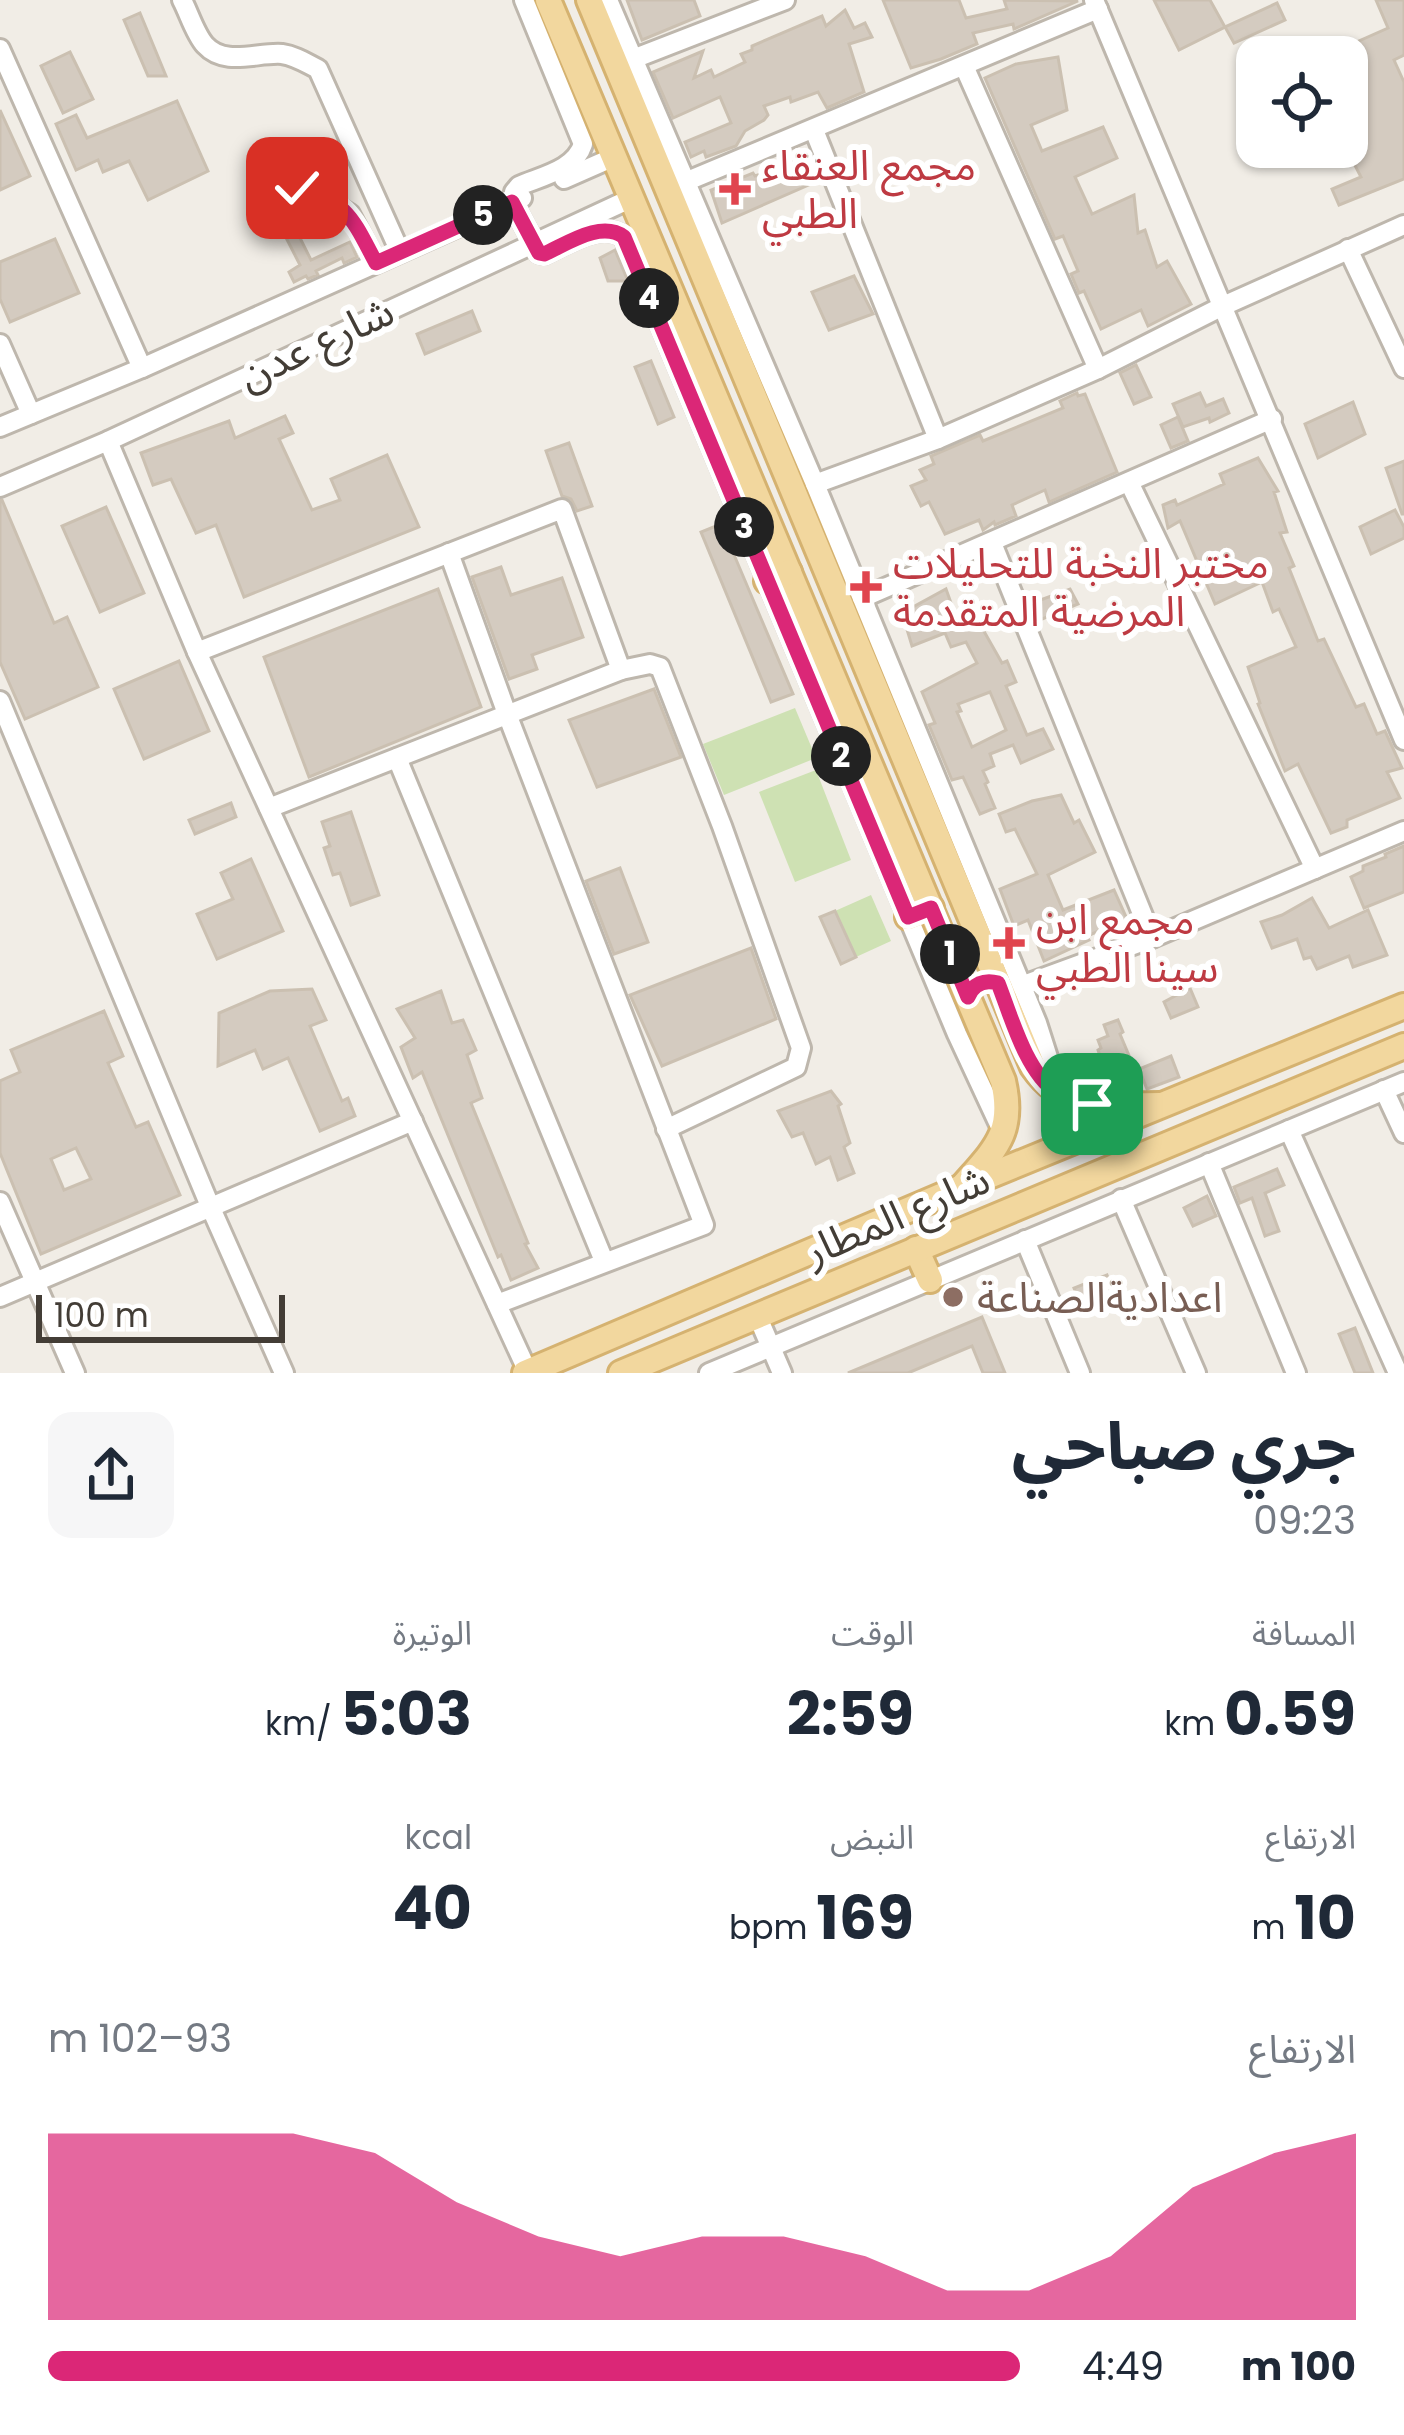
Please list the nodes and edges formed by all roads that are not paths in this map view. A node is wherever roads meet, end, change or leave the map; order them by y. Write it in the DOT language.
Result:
graph roads {
  1 [pos="182,0"];
  2 [pos="524,0"];
  3 [pos="548,0"];
  4 [pos="589,0"];
  5 [pos="608,0"];
  6 [pos="784,0"];
  7 [pos="763,4"];
  8 [pos="1096,5"];
  9 [pos="0,49"];
  10 [pos="633,59"];
  11 [pos="964,66"];
  12 [pos="814,130"];
  13 [pos="614,157"];
  14 [pos="675,175"];
  15 [pos="265,195"];
  16 [pos="632,198"];
  17 [pos="512,202"];
  18 [pos="1404,225"];
  19 [pos="531,242"];
  20 [pos="1348,249"];
  21 [pos="400,252"];
  22 [pos="376,263"];
  23 [pos="1223,306"];
  24 [pos="0,344"];
  25 [pos="142,368"];
  26 [pos="1404,368"];
  27 [pos="1098,369"];
  28 [pos="32,414"];
  29 [pos="1272,419"];
  30 [pos="0,427"];
  31 [pos="938,439"];
  32 [pos="108,441"];
  33 [pos="1130,482"];
  34 [pos="815,484"];
  35 [pos="0,487"];
  36 [pos="992,543"];
  37 [pos="449,554"];
  38 [pos="778,576"];
  39 [pos="862,598"];
  40 [pos="197,652"];
  41 [pos="621,670"];
  42 [pos="884,683"];
  43 [pos="0,701"];
  44 [pos="507,714"];
  45 [pos="1404,740"];
  46 [pos="397,758"];
  47 [pos="268,808"];
  48 [pos="1404,831"];
  49 [pos="1315,869"];
  50 [pos="919,913"];
  51 [pos="1152,938"];
  52 [pos="980,942"];
  53 [pos="952,958"];
  54 [pos="1009,984"];
  55 [pos="968,997"];
  56 [pos="1404,1006"];
  57 [pos="1404,1046"];
  58 [pos="1404,1082"];
  59 [pos="1384,1090"];
  60 [pos="1160,1105"];
  61 [pos="412,1121"];
  62 [pos="666,1129"];
  63 [pos="1289,1130"];
  64 [pos="1003,1133"];
  65 [pos="1404,1133"];
  66 [pos="1209,1163"];
  67 [pos="962,1186"];
  68 [pos="1121,1199"];
  69 [pos="0,1202"];
  70 [pos="210,1206"];
  71 [pos="1025,1240"];
  72 [pos="916,1249"];
  73 [pos="604,1262"];
  74 [pos="930,1280"];
  75 [pos="34,1281"];
  76 [pos="0,1297"];
  77 [pos="497,1304"];
  78 [pos="757,1315"];
  79 [pos="641,1324"];
  80 [pos="771,1347"];
  81 [pos="568,1354"];
  82 [pos="657,1359"];
  83 [pos="527,1372"];
  84 [pos="75,1373"];
  85 [pos="284,1373"];
  86 [pos="586,1373"];
  87 [pos="621,1373"];
  88 [pos="709,1373"];
  89 [pos="782,1373"];
  90 [pos="1080,1373"];
  91 [pos="1196,1373"];
  92 [pos="1296,1373"];
  93 [pos="1398,1373"];
  1 -- 21 [label="street"];
  2 -- 17 [label="street"];
  3 -- 13 [label="main road"];
  4 -- 14 [label="main road"];
  5 -- 10 [label="street"];
  6 -- 7 [label="street"];
  7 -- 10 [label="street"];
  8 -- 11 [label="street"];
  8 -- 23 [label="street"];
  9 -- 25 [label="street"];
  10 -- 14 [label="street"];
  11 -- 12 [label="street"];
  11 -- 27 [label="street"];
  12 -- 14 [label="street"];
  12 -- 31 [label="street"];
  13 -- 16 [label="main road"];
  13 -- 17 [label="street, شارع عدن"];
  14 -- 34 [label="street"];
  14 -- 42 [label="main road"];
  15 -- 22 [label="street"];
  16 -- 19 [label="street, شارع عدن"];
  16 -- 38 [label="main road"];
  17 -- 19 [label="street"];
  17 -- 21 [label="street, شارع عدن"];
  18 -- 20 [label="street"];
  19 -- 32 [label="street, شارع عدن"];
  19 -- 38 [label="street"];
  20 -- 23 [label="street"];
  20 -- 26 [label="street"];
  21 -- 22 [label="street, شارع عدن"];
  22 -- 25 [label="street, شارع عدن"];
  23 -- 27 [label="street"];
  23 -- 29 [label="street"];
  24 -- 28 [label="street"];
  25 -- 28 [label="street, شارع عدن"];
  27 -- 31 [label="street"];
  28 -- 30 [label="street, شارع عدن"];
  29 -- 33 [label="street"];
  29 -- 45 [label="street"];
  31 -- 34 [label="street"];
  32 -- 35 [label="street, شارع عدن"];
  32 -- 40 [label="street"];
  33 -- 36 [label="street"];
  33 -- 49 [label="street"];
  34 -- 39 [label="street"];
  36 -- 39 [label="street"];
  36 -- 51 [label="street"];
  37 -- 40 [label="street"];
  37 -- 41 [label="street"];
  37 -- 44 [label="street"];
  38 -- 50 [label="main road"];
  39 -- 42 [label="street"];
  40 -- 47 [label="street"];
  41 -- 44 [label="street"];
  41 -- 62 [label="street"];
  42 -- 52 [label="main road"];
  42 -- 54 [label="street"];
  43 -- 70 [label="street"];
  44 -- 46 [label="street"];
  44 -- 62 [label="street"];
  46 -- 47 [label="street"];
  46 -- 73 [label="street"];
  47 -- 61 [label="street"];
  48 -- 49 [label="street"];
  49 -- 51 [label="street"];
  50 -- 53 [label="main road"];
  50 -- 64 [label="street"];
  51 -- 54 [label="street"];
  52 -- 53 [label="main road"];
  52 -- 54 [label="main road"];
  53 -- 55 [label="main road"];
  54 -- 55 [label="main road"];
  54 -- 60 [label="main road"];
  55 -- 64 [label="main road"];
  56 -- 60 [label="main road, شارع المطار"];
  57 -- 72 [label="main road, شارع المطار"];
  58 -- 59 [label="street"];
  59 -- 63 [label="street"];
  59 -- 65 [label="street"];
  60 -- 67 [label="main road, شارع المطار"];
  61 -- 70 [label="street"];
  61 -- 77 [label="street"];
  62 -- 73 [label="street"];
  63 -- 66 [label="street"];
  63 -- 93 [label="street"];
  64 -- 67 [label="main road"];
  66 -- 68 [label="street"];
  66 -- 92 [label="street"];
  67 -- 79 [label="main road, شارع المطار"];
  68 -- 71 [label="street"];
  68 -- 91 [label="street"];
  69 -- 75 [label="street"];
  70 -- 75 [label="street"];
  70 -- 85 [label="street"];
  71 -- 74 [label="street"];
  71 -- 90 [label="street"];
  72 -- 74 [label="main road"];
  72 -- 78 [label="main road, شارع المطار"];
  73 -- 77 [label="street"];
  74 -- 80 [label="street"];
  75 -- 76 [label="street"];
  75 -- 84 [label="street"];
  77 -- 83 [label="street"];
  78 -- 80 [label="street"];
  78 -- 82 [label="main road, شارع المطار"];
  79 -- 81 [label="main road, شارع المطار"];
  79 -- 82 [label="main road"];
  80 -- 88 [label="street"];
  80 -- 89 [label="street"];
  81 -- 83 [label="main road, شارع المطار"];
  81 -- 86 [label="main road"];
  82 -- 87 [label="main road, شارع المطار"];
}
